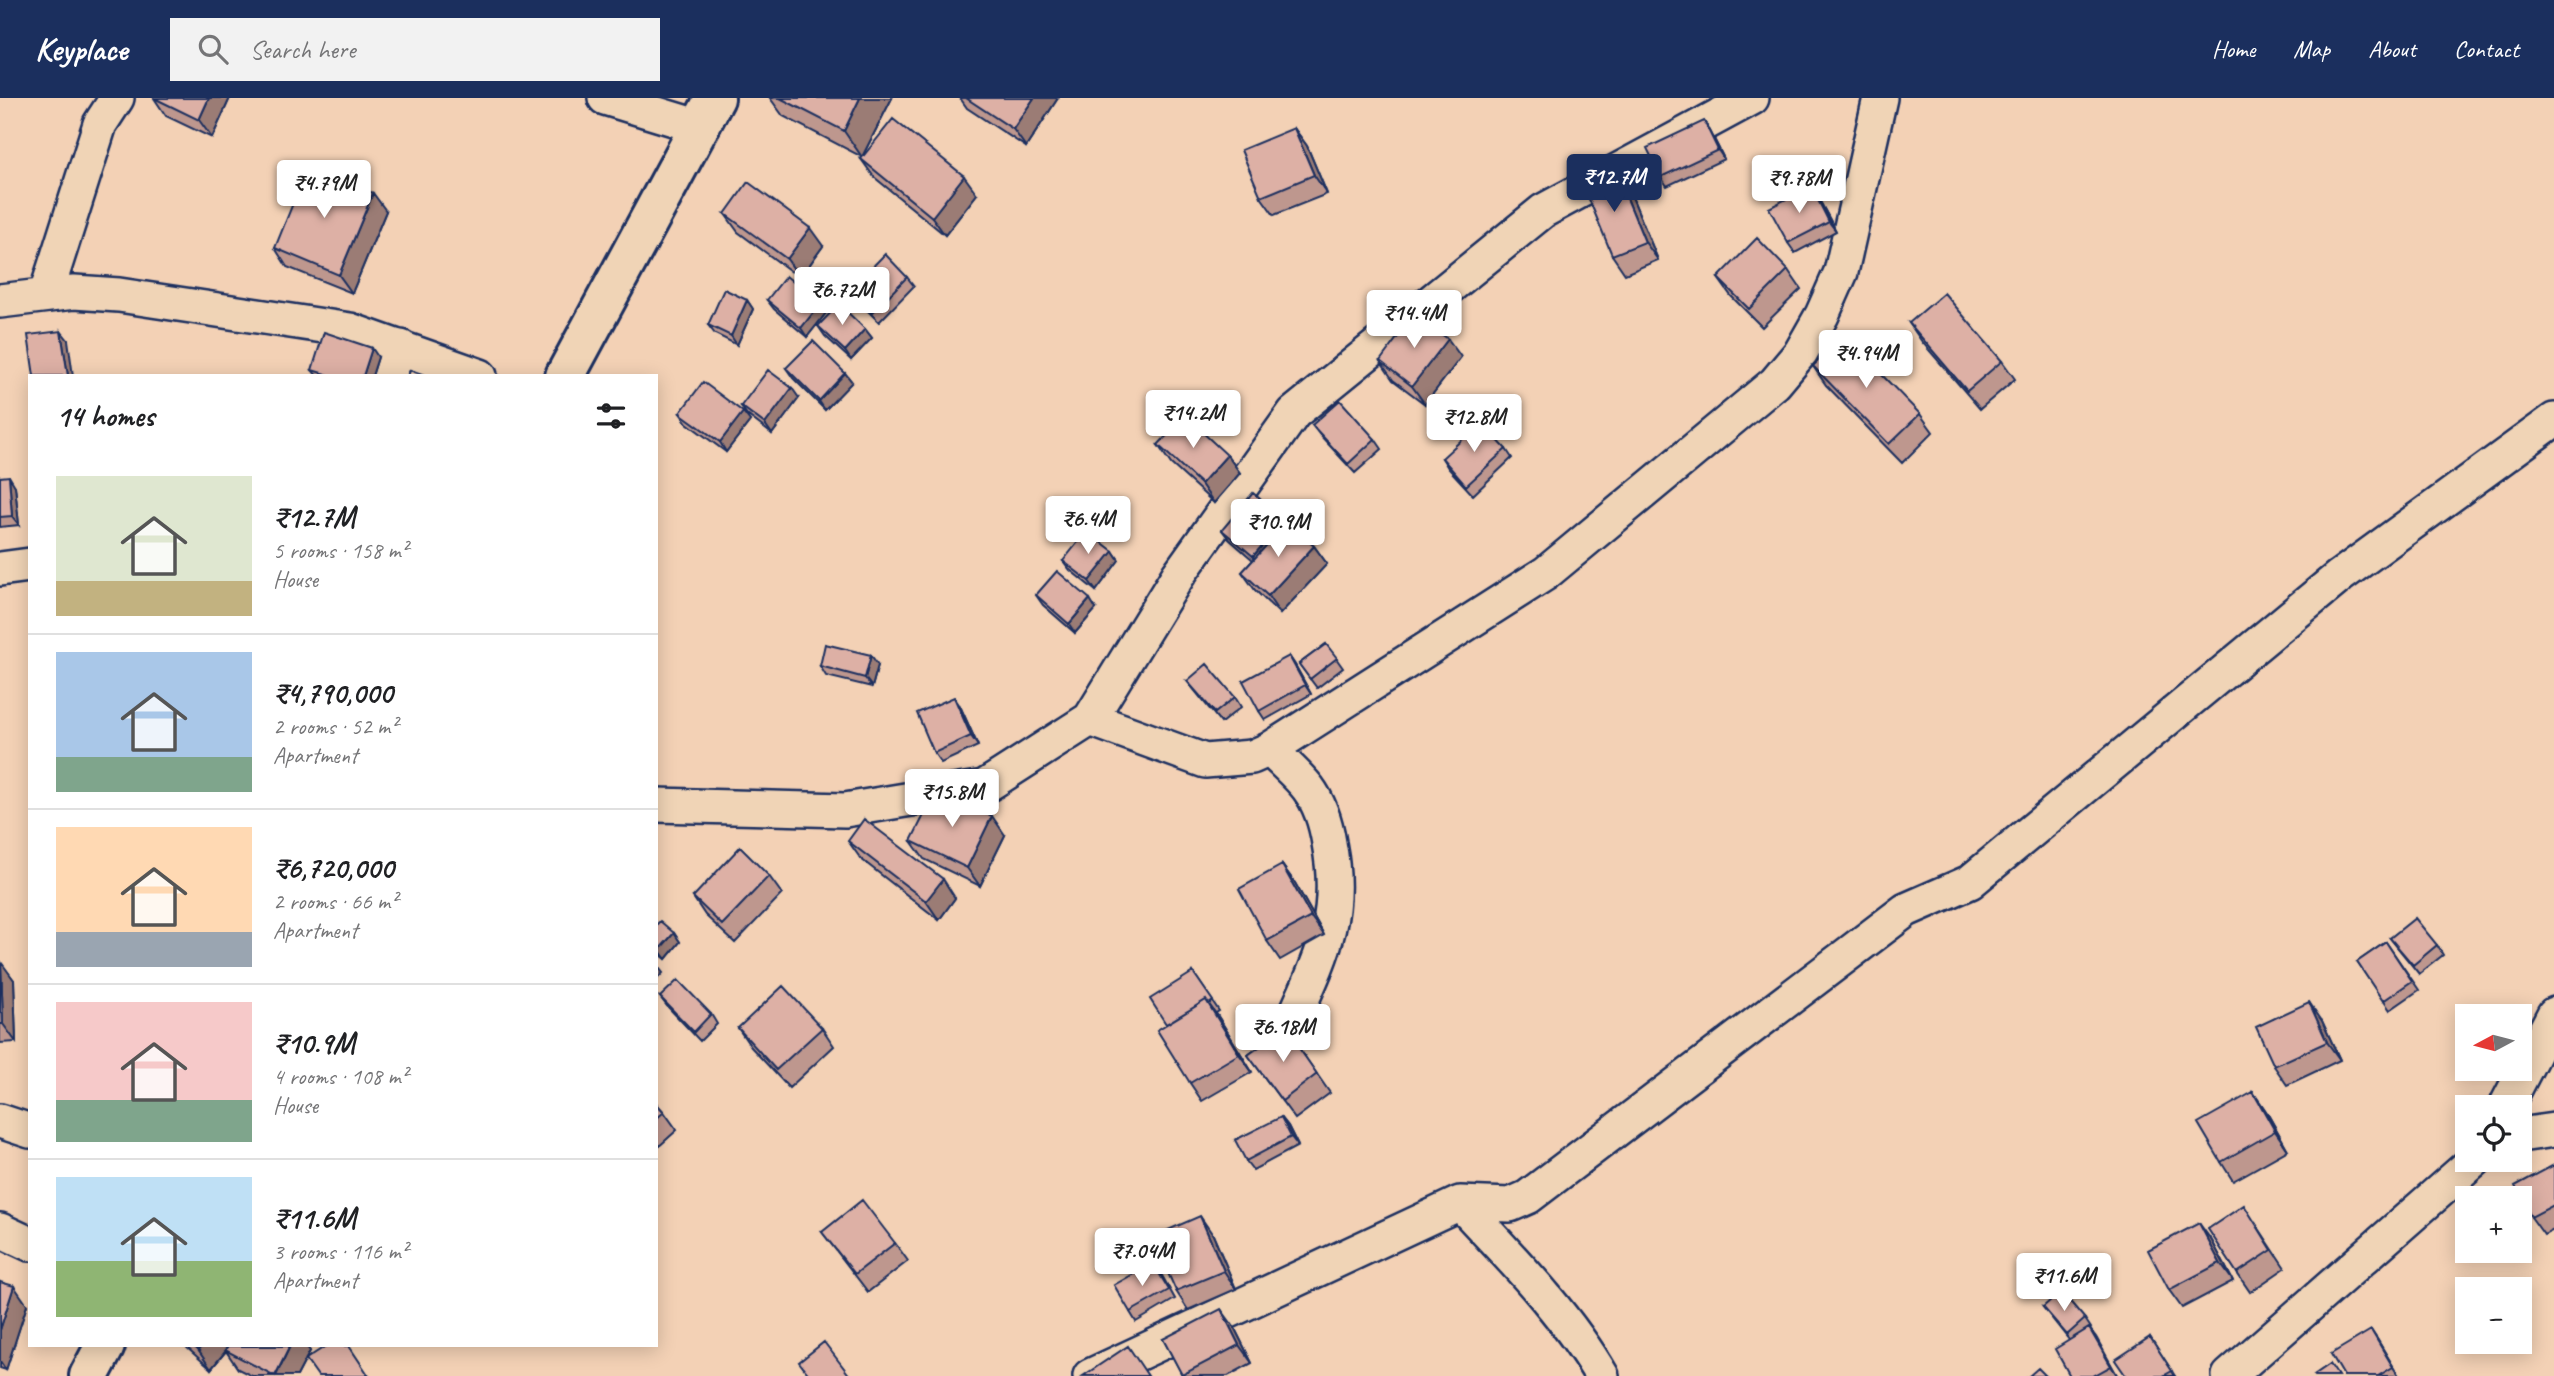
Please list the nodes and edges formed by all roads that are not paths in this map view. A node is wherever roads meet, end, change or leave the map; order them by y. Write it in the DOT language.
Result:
graph roads {
  1 [pos="117,98"];
  2 [pos="605,98"];
  3 [pos="1752,98"];
  4 [pos="1880,98"];
  5 [pos="707,112"];
  6 [pos="46,294"];
  7 [pos="0,300"];
  8 [pos="394,362"];
  9 [pos="468,374"];
  10 [pos="566,374"];
  11 [pos="2554,420"];
  12 [pos="28,565"];
  13 [pos="0,569"];
  14 [pos="1090,719"];
  15 [pos="1270,750"];
  16 [pos="658,805"];
  17 [pos="2554,1014"];
  18 [pos="1293,1020"];
  19 [pos="2512,1095"];
  20 [pos="0,1121"];
  21 [pos="28,1130"];
  22 [pos="2554,1130"];
  23 [pos="2532,1133"];
  24 [pos="2460,1172"];
  25 [pos="1460,1203"];
  26 [pos="0,1230"];
  27 [pos="28,1243"];
  28 [pos="104,1347"];
  29 [pos="1594,1362"];
  30 [pos="89,1376"];
  31 [pos="1090,1376"];
  32 [pos="2228,1376"];
  1 -- 6 [label="street"];
  2 -- 5 [label="street"];
  3 -- 14 [label="street"];
  4 -- 15 [label="street"];
  5 -- 10 [label="street"];
  6 -- 7 [label="street"];
  6 -- 8 [label="street"];
  8 -- 9 [label="street"];
  11 -- 25 [label="street"];
  12 -- 13 [label="street"];
  14 -- 15 [label="street"];
  14 -- 16 [label="street"];
  15 -- 18 [label="street"];
  17 -- 19 [label="street"];
  20 -- 21 [label="street"];
  22 -- 23 [label="street"];
  24 -- 32 [label="street"];
  25 -- 29 [label="street"];
  25 -- 31 [label="street"];
  26 -- 27 [label="street"];
  28 -- 30 [label="street"];
}
